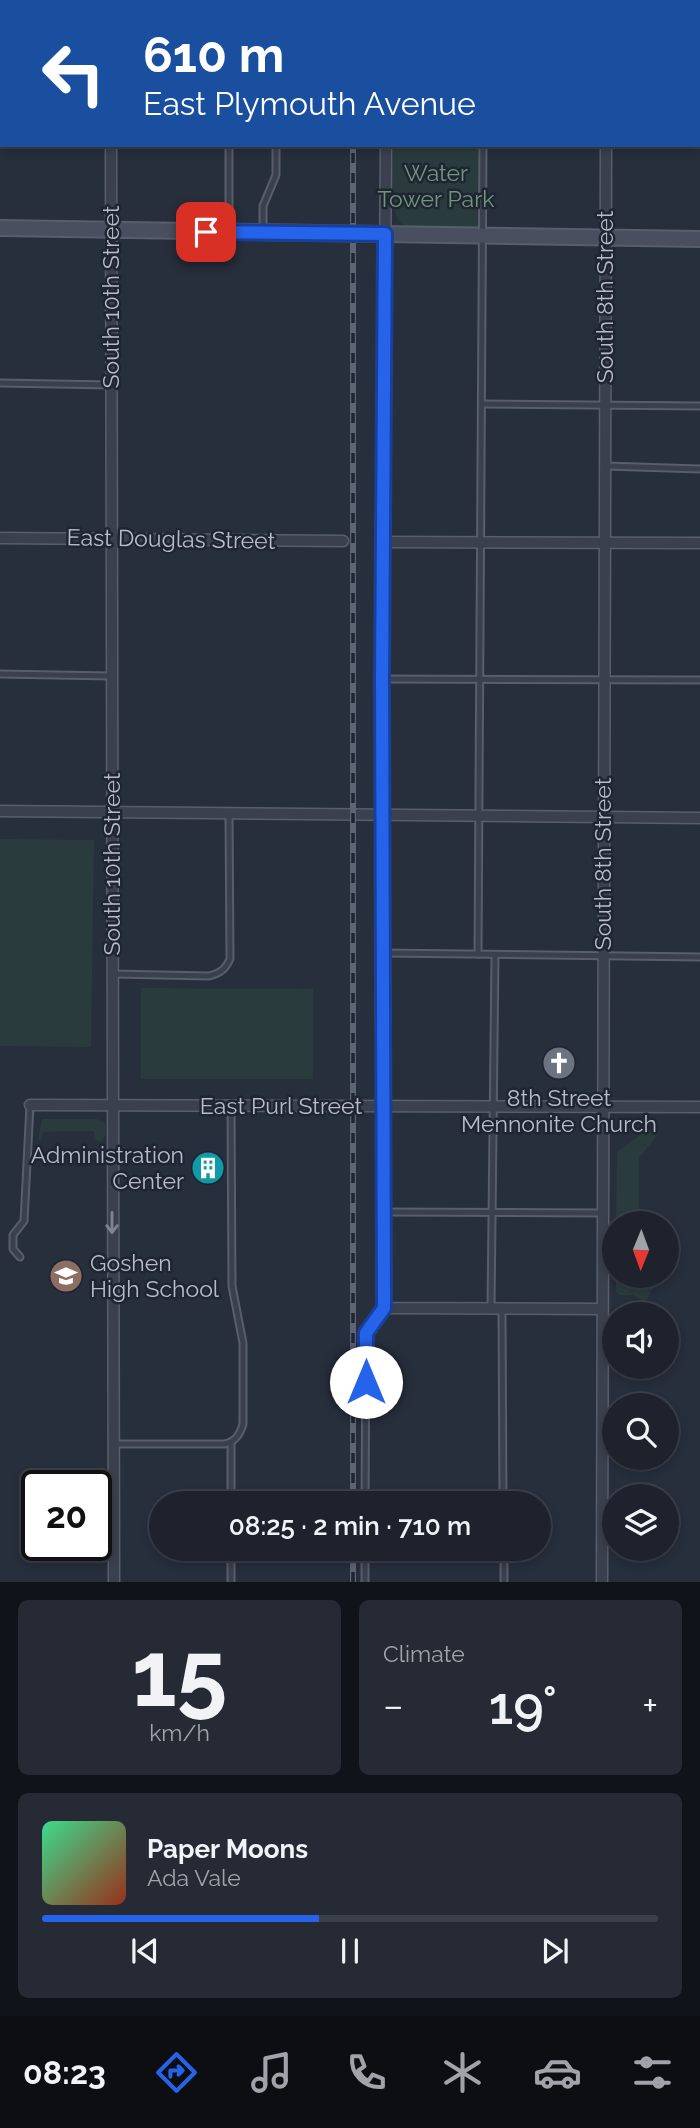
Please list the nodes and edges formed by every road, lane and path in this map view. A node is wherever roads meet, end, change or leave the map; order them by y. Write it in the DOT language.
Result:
graph roads {
  1 [pos="111,147"];
  2 [pos="229,147"];
  3 [pos="276,147"];
  4 [pos="386,147"];
  5 [pos="483,147"];
  6 [pos="606,147"];
  7 [pos="0,228"];
  8 [pos="111,230"];
  9 [pos="229,232"];
  10 [pos="263,233"];
  11 [pos="385,234"];
  12 [pos="483,235"];
  13 [pos="606,236"];
  14 [pos="700,239"];
  15 [pos="0,383"];
  16 [pos="111,385"];
  17 [pos="482,404"];
  18 [pos="605,406"];
  19 [pos="700,406"];
  20 [pos="604,466"];
  21 [pos="700,469"];
  22 [pos="0,538"];
  23 [pos="112,538"];
  24 [pos="342,541"];
  25 [pos="383,542"];
  26 [pos="482,542"];
  27 [pos="604,543"];
  28 [pos="700,543"];
  29 [pos="0,674"];
  30 [pos="111,676"];
  31 [pos="382,679"];
  32 [pos="604,679"];
  33 [pos="481,680"];
  34 [pos="700,680"];
  35 [pos="0,811"];
  36 [pos="111,813"];
  37 [pos="229,814"];
  38 [pos="382,815"];
  39 [pos="480,816"];
  40 [pos="603,818"];
  41 [pos="700,818"];
  42 [pos="382,953"];
  43 [pos="478,954"];
  44 [pos="495,955"];
  45 [pos="603,955"];
  46 [pos="700,957"];
  47 [pos="112,974"];
  48 [pos="30,1105"];
  49 [pos="112,1106"];
  50 [pos="232,1106"];
  51 [pos="383,1106"];
  52 [pos="493,1106"];
  53 [pos="601,1106"];
  54 [pos="700,1107"];
  55 [pos="383,1212"];
  56 [pos="491,1212"];
  57 [pos="602,1213"];
  58 [pos="20,1257"];
  59 [pos="384,1308"];
  60 [pos="497,1309"];
  61 [pos="602,1309"];
  62 [pos="602,1379"];
  63 [pos="231,1443"];
  64 [pos="114,1444"];
  65 [pos="231,1491"];
  66 [pos="365,1491"];
  67 [pos="503,1491"];
  68 [pos="231,1561"];
  69 [pos="365,1561"];
  70 [pos="504,1561"];
  71 [pos="114,1582"];
  72 [pos="231,1582"];
  73 [pos="365,1582"];
  74 [pos="504,1582"];
  75 [pos="602,1582"];
  1 -- 8 [label="street, South 10th Street"];
  2 -- 9 [label="lane"];
  3 -- 10 [label="lane"];
  4 -- 11 [label="street"];
  5 -- 12 [label="lane"];
  6 -- 13 [label="street, South 8th Street"];
  7 -- 8 [label="main road"];
  8 -- 9 [label="main road"];
  8 -- 16 [label="street, South 10th Street"];
  9 -- 10 [label="main road"];
  10 -- 11 [label="main road"];
  11 -- 12 [label="main road"];
  11 -- 25 [label="street"];
  12 -- 13 [label="main road"];
  12 -- 17 [label="lane"];
  13 -- 14 [label="main road"];
  13 -- 18 [label="street, South 8th Street"];
  15 -- 16 [label="lane"];
  16 -- 23 [label="street, South 10th Street"];
  17 -- 18 [label="lane"];
  17 -- 26 [label="lane"];
  18 -- 19 [label="lane"];
  18 -- 20 [label="street, South 8th Street"];
  20 -- 21 [label="lane"];
  20 -- 27 [label="street, South 8th Street"];
  22 -- 23 [label="street, East Douglas Street"];
  23 -- 24 [label="street, East Douglas Street"];
  23 -- 30 [label="street, South 10th Street"];
  25 -- 26 [label="street"];
  25 -- 31 [label="street"];
  26 -- 27 [label="street"];
  26 -- 33 [label="lane"];
  27 -- 28 [label="street"];
  27 -- 32 [label="street, South 8th Street"];
  29 -- 30 [label="lane"];
  30 -- 36 [label="street, South 10th Street"];
  31 -- 33 [label="lane"];
  31 -- 38 [label="street"];
  32 -- 33 [label="lane"];
  32 -- 34 [label="lane"];
  32 -- 40 [label="street, South 8th Street"];
  33 -- 39 [label="lane"];
  35 -- 36 [label="street"];
  36 -- 37 [label="street"];
  36 -- 47 [label="street, South 10th Street"];
  37 -- 38 [label="street"];
  37 -- 47 [label="lane"];
  38 -- 39 [label="street"];
  38 -- 42 [label="street"];
  39 -- 40 [label="street"];
  39 -- 43 [label="lane"];
  40 -- 41 [label="street"];
  40 -- 45 [label="street, South 8th Street"];
  42 -- 43 [label="lane"];
  42 -- 51 [label="street"];
  43 -- 44 [label="lane"];
  44 -- 45 [label="lane"];
  44 -- 52 [label="lane"];
  45 -- 46 [label="lane"];
  45 -- 53 [label="street, South 8th Street"];
  47 -- 49 [label="street, South 10th Street"];
  48 -- 49 [label="street, East Purl Street"];
  48 -- 58 [label="lane"];
  49 -- 50 [label="street, East Purl Street"];
  49 -- 64 [label="street, South 10th Street, one-way"];
  50 -- 51 [label="street, East Purl Street"];
  50 -- 63 [label="lane"];
  51 -- 52 [label="street, East Purl Street"];
  51 -- 55 [label="street"];
  52 -- 53 [label="street, East Purl Street"];
  52 -- 56 [label="lane"];
  53 -- 54 [label="street, East Purl Street"];
  53 -- 57 [label="street, South 8th Street"];
  55 -- 56 [label="lane"];
  55 -- 59 [label="street"];
  56 -- 57 [label="lane"];
  56 -- 60 [label="lane"];
  59 -- 60 [label="street"];
  59 -- 66 [label="lane"];
  60 -- 61 [label="street"];
  60 -- 67 [label="lane"];
  62 -- 75 [label="street, South 8th Street"];
  63 -- 64 [label="lane"];
  63 -- 65 [label="lane"];
  64 -- 71 [label="street, South 10th Street"];
  68 -- 72 [label="lane"];
  69 -- 73 [label="lane"];
  70 -- 74 [label="lane"];
}
